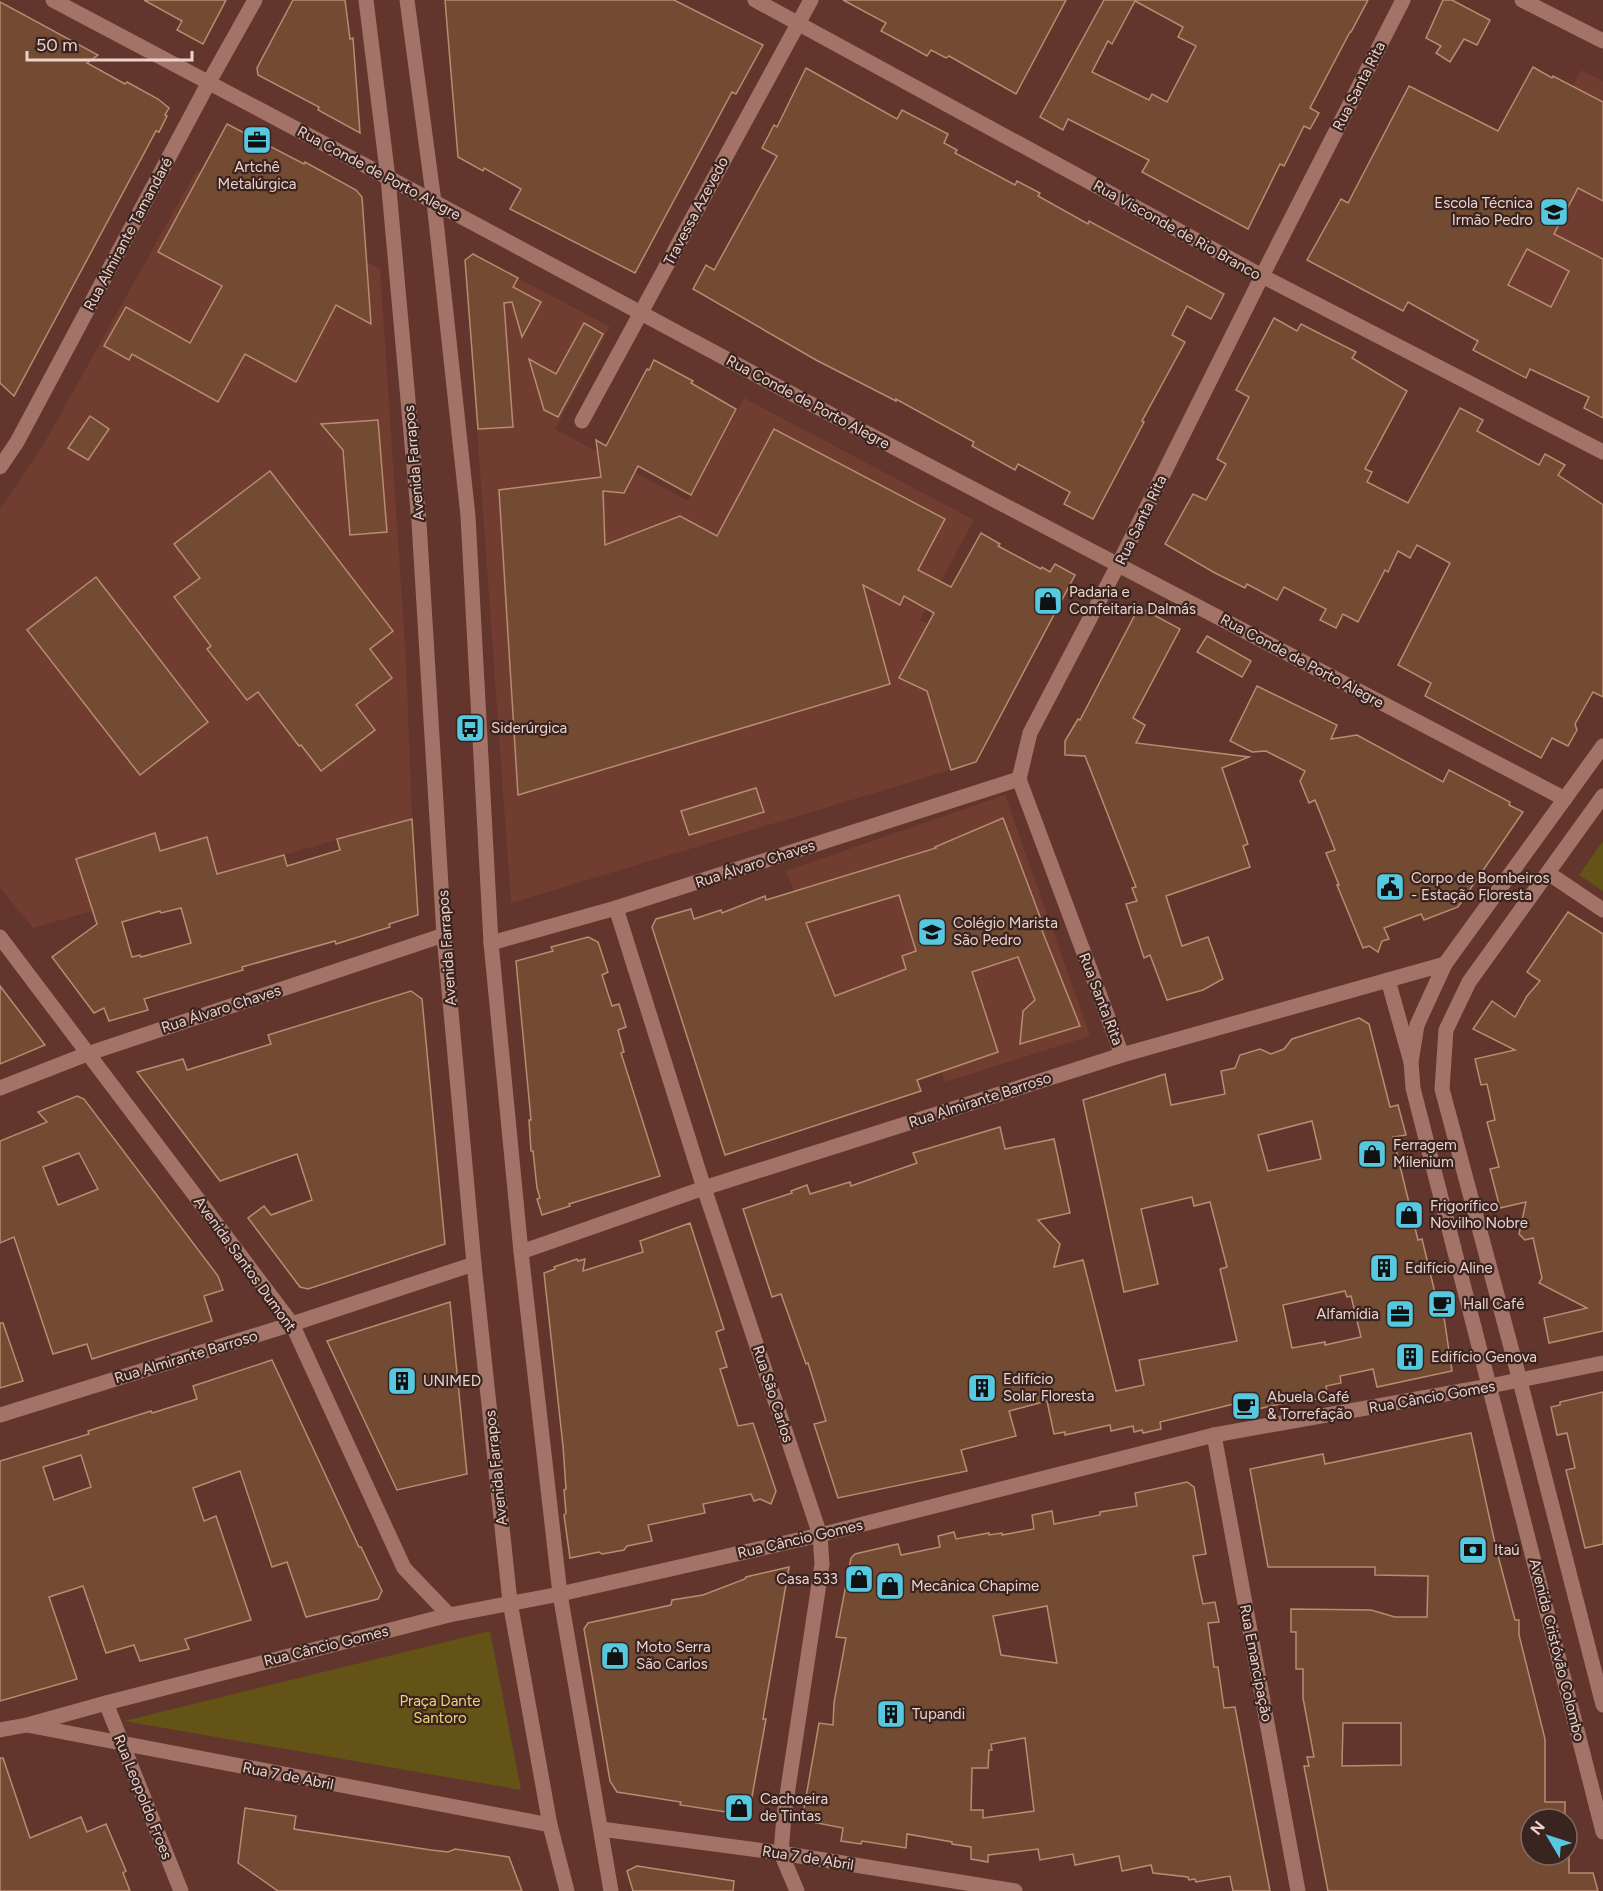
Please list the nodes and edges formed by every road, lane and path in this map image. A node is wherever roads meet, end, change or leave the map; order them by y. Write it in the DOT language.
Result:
graph roads {
  1 [pos="52,0"];
  2 [pos="255,0"];
  3 [pos="366,0"];
  4 [pos="407,0"];
  5 [pos="756,0"];
  6 [pos="811,0"];
  7 [pos="1403,0"];
  8 [pos="1522,0"];
  9 [pos="798,23"];
  10 [pos="1603,41"];
  11 [pos="209,82"];
  12 [pos="388,178"];
  13 [pos="434,202"];
  14 [pos="1262,276"];
  15 [pos="640,314"];
  16 [pos="582,421"];
  17 [pos="1603,452"];
  18 [pos="0,467"];
  19 [pos="1118,565"];
  20 [pos="1603,746"];
  21 [pos="1019,779"];
  22 [pos="1603,796"];
  23 [pos="1566,799"];
  24 [pos="1548,873"];
  25 [pos="616,908"];
  26 [pos="1603,910"];
  27 [pos="444,935"];
  28 [pos="0,937"];
  29 [pos="490,944"];
  30 [pos="1445,964"];
  31 [pos="1388,980"];
  32 [pos="87,1054"];
  33 [pos="1122,1055"];
  34 [pos="1411,1062"];
  35 [pos="0,1088"];
  36 [pos="704,1188"];
  37 [pos="520,1252"];
  38 [pos="474,1264"];
  39 [pos="292,1324"];
  40 [pos="1603,1363"];
  41 [pos="1520,1381"];
  42 [pos="1490,1386"];
  43 [pos="0,1415"];
  44 [pos="1214,1435"];
  45 [pos="820,1535"];
  46 [pos="560,1593"];
  47 [pos="510,1602"];
  48 [pos="449,1615"];
  49 [pos="106,1703"];
  50 [pos="1603,1705"];
  51 [pos="27,1725"];
  52 [pos="0,1730"];
  53 [pos="122,1745"];
  54 [pos="550,1825"];
  55 [pos="601,1829"];
  56 [pos="1603,1832"];
  57 [pos="781,1853"];
  58 [pos="181,1891"];
  59 [pos="567,1891"];
  60 [pos="611,1891"];
  61 [pos="797,1891"];
  62 [pos="1015,1891"];
  63 [pos="1298,1891"];
  1 -- 11 [label="street, Rua Conde de Porto Alegre"];
  2 -- 11 [label="street, Rua Almirante Tamandaré"];
  3 -- 12 [label="street, Avenida Farrapos"];
  4 -- 13 [label="street"];
  5 -- 9 [label="street, Rua Visconde de Rio Branco"];
  6 -- 9 [label="street, Travessa Azevedo"];
  7 -- 14 [label="street, Rua Santa Rita"];
  8 -- 10 [label="street"];
  9 -- 14 [label="street, Rua Visconde de Rio Branco"];
  9 -- 15 [label="street, Travessa Azevedo"];
  11 -- 12 [label="street, Rua Conde de Porto Alegre"];
  11 -- 18 [label="street, Rua Almirante Tamandaré"];
  12 -- 13 [label="street, Rua Conde de Porto Alegre"];
  12 -- 27 [label="street, Avenida Farrapos"];
  13 -- 15 [label="street, Rua Conde de Porto Alegre"];
  13 -- 29 [label="street"];
  14 -- 17 [label="street, Rua Visconde de Rio Branco"];
  14 -- 19 [label="street, Rua Santa Rita"];
  15 -- 16 [label="street, Travessa Azevedo"];
  15 -- 19 [label="street, Rua Conde de Porto Alegre"];
  19 -- 21 [label="street, Rua Santa Rita"];
  19 -- 23 [label="street, Rua Conde de Porto Alegre"];
  20 -- 23 [label="street, Avenida Cristóvão Colombo"];
  21 -- 25 [label="street, Rua Álvaro Chaves"];
  21 -- 33 [label="street, Rua Santa Rita"];
  22 -- 24 [label="street, Avenida Cristóvão Colombo"];
  23 -- 30 [label="street, Avenida Cristóvão Colombo"];
  24 -- 26 [label="street"];
  24 -- 41 [label="street, Avenida Cristóvão Colombo"];
  25 -- 29 [label="street, Rua Álvaro Chaves"];
  25 -- 36 [label="street, Rua São Carlos"];
  27 -- 32 [label="street, Rua Álvaro Chaves"];
  27 -- 38 [label="street, Avenida Farrapos"];
  28 -- 32 [label="street, Avenida Santos Dumont"];
  29 -- 37 [label="street"];
  30 -- 31 [label="street, Rua Almirante Barroso"];
  30 -- 34 [label="street, Avenida Cristóvão Colombo"];
  31 -- 33 [label="street, Rua Almirante Barroso"];
  31 -- 34 [label="street"];
  32 -- 35 [label="street, Rua Álvaro Chaves"];
  32 -- 39 [label="street, Avenida Santos Dumont"];
  33 -- 36 [label="street, Rua Almirante Barroso"];
  34 -- 42 [label="street, Avenida Cristóvão Colombo"];
  36 -- 37 [label="street, Rua Almirante Barroso"];
  36 -- 45 [label="street, Rua São Carlos"];
  37 -- 46 [label="street"];
  38 -- 39 [label="street, Rua Almirante Barroso"];
  38 -- 47 [label="street, Avenida Farrapos"];
  39 -- 43 [label="street, Rua Almirante Barroso"];
  39 -- 48 [label="street, Avenida Santos Dumont"];
  40 -- 41 [label="street, Rua Câncio Gomes"];
  41 -- 42 [label="street, Rua Câncio Gomes"];
  41 -- 50 [label="street, Avenida Cristóvão Colombo"];
  42 -- 44 [label="street, Rua Câncio Gomes"];
  42 -- 56 [label="street, Avenida Cristóvão Colombo"];
  44 -- 45 [label="street, Rua Câncio Gomes"];
  44 -- 63 [label="street, Rua Emancipação"];
  45 -- 46 [label="street, Rua Câncio Gomes"];
  45 -- 57 [label="street, Rua São Carlos"];
  46 -- 47 [label="street, Rua Câncio Gomes"];
  46 -- 55 [label="street"];
  47 -- 48 [label="street, Rua Câncio Gomes"];
  47 -- 54 [label="street, Avenida Farrapos"];
  48 -- 49 [label="street, Rua Câncio Gomes"];
  49 -- 51 [label="street, Rua Câncio Gomes"];
  49 -- 53 [label="street, Rua Leopoldo Froes"];
  51 -- 52 [label="street, Rua Câncio Gomes"];
  51 -- 53 [label="street, Rua 7 de Abril"];
  53 -- 54 [label="street, Rua 7 de Abril"];
  53 -- 58 [label="street, Rua Leopoldo Froes"];
  54 -- 59 [label="street, Avenida Farrapos"];
  55 -- 57 [label="street, Rua 7 de Abril"];
  55 -- 60 [label="street"];
  57 -- 61 [label="street, Rua São Carlos"];
  57 -- 62 [label="street, Rua 7 de Abril"];
}
